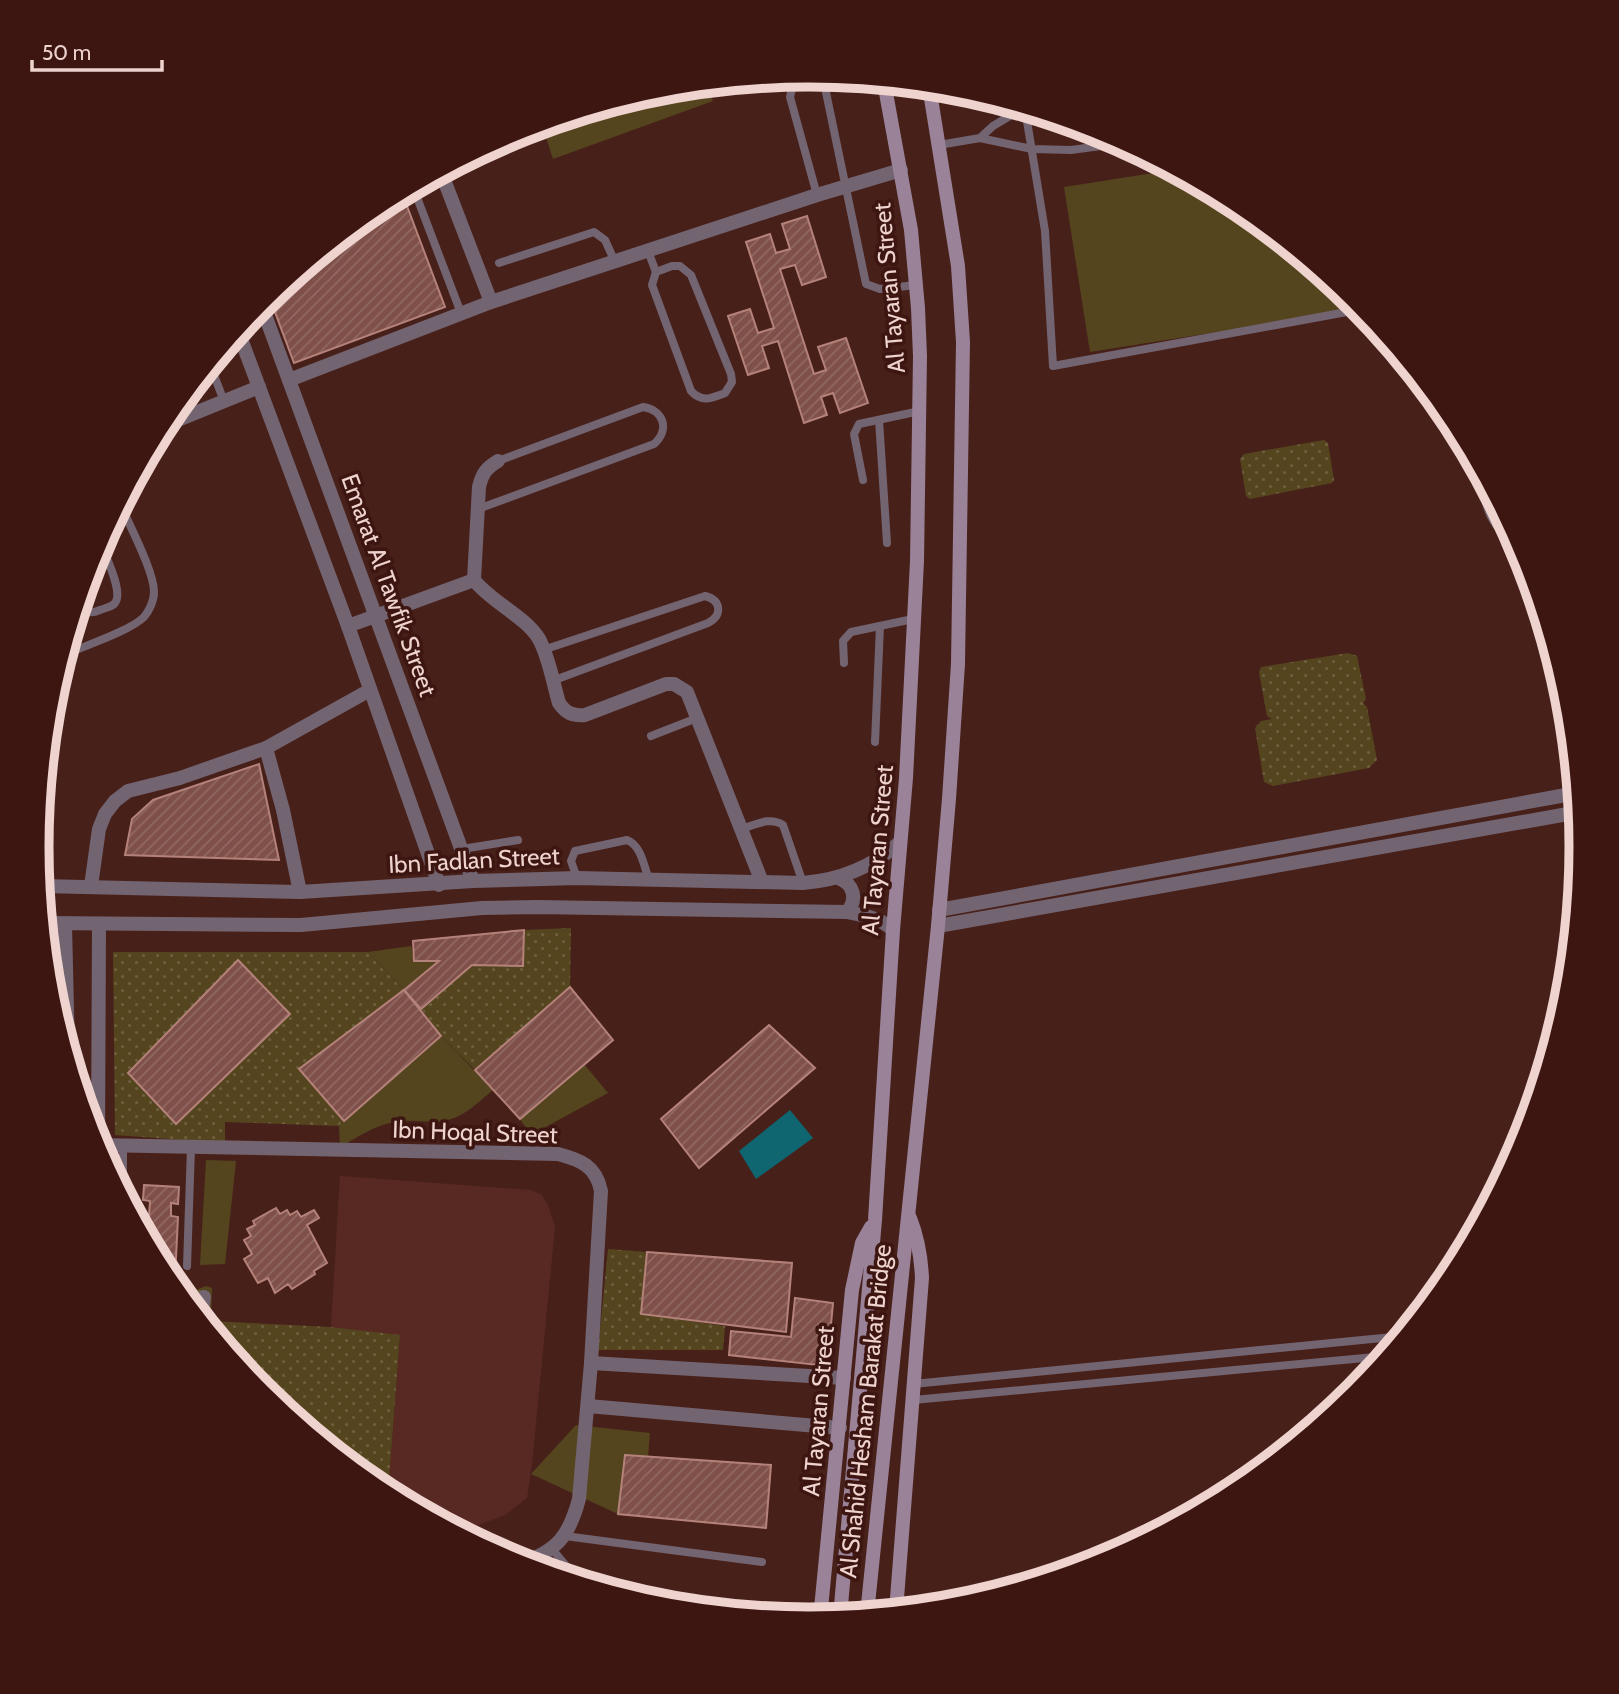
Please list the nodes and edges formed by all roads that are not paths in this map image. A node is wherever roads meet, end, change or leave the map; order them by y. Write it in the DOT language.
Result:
graph roads {
  1 [pos="794,87"];
  2 [pos="828,87"];
  3 [pos="886,91"];
  4 [pos="931,97"];
  5 [pos="1013,114"];
  6 [pos="1026,118"];
  7 [pos="979,138"];
  8 [pos="939,145"];
  9 [pos="1106,146"];
  10 [pos="1032,149"];
  11 [pos="901,170"];
  12 [pos="444,180"];
  13 [pos="845,186"];
  14 [pos="817,195"];
  15 [pos="416,196"];
  16 [pos="648,251"];
  17 [pos="615,262"];
  18 [pos="499,263"];
  19 [pos="656,272"];
  20 [pos="916,285"];
  21 [pos="491,302"];
  22 [pos="1349,312"];
  23 [pos="461,313"];
  24 [pos="265,316"];
  25 [pos="242,342"];
  26 [pos="214,374"];
  27 [pos="289,380"];
  28 [pos="259,387"];
  29 [pos="224,401"];
  30 [pos="920,411"];
  31 [pos="181,419"];
  32 [pos="879,420"];
  33 [pos="498,461"];
  34 [pos="863,480"];
  35 [pos="1484,497"];
  36 [pos="478,509"];
  37 [pos="125,515"];
  38 [pos="1501,532"];
  39 [pos="887,543"];
  40 [pos="106,558"];
  41 [pos="474,580"];
  42 [pos="86,612"];
  43 [pos="376,616"];
  44 [pos="913,619"];
  45 [pos="348,626"];
  46 [pos="880,626"];
  47 [pos="75,650"];
  48 [pos="543,650"];
  49 [pos="844,663"];
  50 [pos="552,681"];
  51 [pos="370,690"];
  52 [pos="697,718"];
  53 [pos="651,736"];
  54 [pos="875,742"];
  55 [pos="266,748"];
  56 [pos="1568,795"];
  57 [pos="1569,814"];
  58 [pos="1419,822"];
  59 [pos="741,829"];
  60 [pos="518,840"];
  61 [pos="1422,840"];
  62 [pos="899,843"];
  63 [pos="462,849"];
  64 [pos="577,878"];
  65 [pos="838,878"];
  66 [pos="649,880"];
  67 [pos="473,881"];
  68 [pos="762,882"];
  69 [pos="803,883"];
  70 [pos="439,885"];
  71 [pos="51,886"];
  72 [pos="91,886"];
  73 [pos="300,892"];
  74 [pos="1033,894"];
  75 [pos="939,910"];
  76 [pos="1034,910"];
  77 [pos="847,912"];
  78 [pos="54,923"];
  79 [pos="65,924"];
  80 [pos="99,924"];
  81 [pos="938,926"];
  82 [pos="892,930"];
  83 [pos="67,1008"];
  84 [pos="97,1113"];
  85 [pos="110,1146"];
  86 [pos="123,1146"];
  87 [pos="191,1147"];
  88 [pos="123,1174"];
  89 [pos="908,1213"];
  90 [pos="875,1220"];
  91 [pos="187,1266"];
  92 [pos="204,1297"];
  93 [pos="203,1306"];
  94 [pos="1390,1337"];
  95 [pos="1372,1357"];
  96 [pos="1159,1360"];
  97 [pos="591,1363"];
  98 [pos="844,1378"];
  99 [pos="1161,1378"];
  100 [pos="914,1384"];
  101 [pos="913,1400"];
  102 [pos="588,1406"];
  103 [pos="840,1428"];
  104 [pos="565,1536"];
  105 [pos="552,1549"];
  106 [pos="536,1556"];
  107 [pos="762,1562"];
  108 [pos="568,1568"];
  109 [pos="897,1602"];
  110 [pos="868,1605"];
  111 [pos="841,1607"];
  112 [pos="821,1608"];
  1 -- 14 [label="lane"];
  2 -- 13 [label="lane"];
  3 -- 11 [label="main road, Al Tayaran Street"];
  4 -- 8 [label="main road"];
  5 -- 7 [label="lane"];
  6 -- 10 [label="lane"];
  7 -- 8 [label="lane"];
  7 -- 10 [label="lane"];
  8 -- 75 [label="main road"];
  9 -- 10 [label="lane"];
  10 -- 22 [label="lane"];
  11 -- 13 [label="street"];
  11 -- 20 [label="main road, Al Tayaran Street"];
  12 -- 21 [label="street"];
  13 -- 14 [label="street"];
  13 -- 20 [label="lane"];
  14 -- 16 [label="street"];
  15 -- 23 [label="lane"];
  16 -- 17 [label="street"];
  16 -- 19 [label="lane"];
  17 -- 18 [label="lane"];
  17 -- 21 [label="street"];
  19 -- 19 [label="lane"];
  20 -- 30 [label="main road, Al Tayaran Street"];
  21 -- 23 [label="street"];
  23 -- 27 [label="street"];
  24 -- 27 [label="street, Emarat Al Tawfik Street"];
  25 -- 28 [label="street"];
  26 -- 29 [label="lane"];
  27 -- 43 [label="street, Emarat Al Tawfik Street"];
  28 -- 29 [label="street"];
  28 -- 45 [label="street"];
  29 -- 31 [label="street"];
  30 -- 32 [label="lane"];
  30 -- 44 [label="main road, Al Tayaran Street"];
  32 -- 34 [label="lane"];
  32 -- 39 [label="lane"];
  33 -- 36 [label="street"];
  33 -- 36 [label="lane"];
  35 -- 38 [label="lane"];
  36 -- 41 [label="street"];
  37 -- 47 [label="lane"];
  40 -- 42 [label="lane"];
  41 -- 43 [label="street"];
  41 -- 48 [label="street"];
  43 -- 45 [label="street"];
  43 -- 63 [label="street, Emarat Al Tawfik Street"];
  44 -- 46 [label="lane"];
  44 -- 62 [label="main road, Al Tayaran Street"];
  45 -- 51 [label="street"];
  46 -- 49 [label="lane"];
  46 -- 54 [label="lane"];
  48 -- 50 [label="street"];
  48 -- 50 [label="lane"];
  50 -- 52 [label="street"];
  51 -- 55 [label="street"];
  51 -- 70 [label="street"];
  52 -- 53 [label="lane"];
  52 -- 59 [label="street"];
  55 -- 72 [label="street"];
  55 -- 73 [label="street"];
  56 -- 58 [label="street"];
  57 -- 61 [label="street"];
  58 -- 61 [label="street"];
  58 -- 74 [label="street"];
  59 -- 68 [label="street"];
  59 -- 69 [label="lane"];
  60 -- 63 [label="lane"];
  61 -- 76 [label="street"];
  62 -- 65 [label="street, Ibn Fadlan Street"];
  62 -- 82 [label="main road, Al Tayaran Street"];
  63 -- 67 [label="street, Emarat Al Tawfik Street"];
  64 -- 66 [label="street, Ibn Fadlan Street"];
  64 -- 66 [label="lane"];
  64 -- 67 [label="street, Ibn Fadlan Street"];
  65 -- 69 [label="street, Ibn Fadlan Street"];
  65 -- 77 [label="street"];
  66 -- 68 [label="street, Ibn Fadlan Street"];
  67 -- 70 [label="street, Ibn Fadlan Street"];
  68 -- 69 [label="street, Ibn Fadlan Street"];
  70 -- 73 [label="street, Ibn Fadlan Street"];
  71 -- 72 [label="street, Ibn Fadlan Street"];
  72 -- 73 [label="street, Ibn Fadlan Street"];
  74 -- 75 [label="street"];
  74 -- 76 [label="street"];
  75 -- 81 [label="main road"];
  76 -- 81 [label="street"];
  77 -- 80 [label="street, Ibn Fadlan Street"];
  77 -- 82 [label="street, Ibn Fadlan Street"];
  78 -- 79 [label="street, Ibn Fadlan Street"];
  79 -- 80 [label="street, Ibn Fadlan Street"];
  79 -- 83 [label="street"];
  80 -- 84 [label="street"];
  81 -- 89 [label="main road"];
  82 -- 90 [label="main road, Al Tayaran Street"];
  85 -- 86 [label="street, Ibn Hoqal Street"];
  86 -- 87 [label="street, Ibn Hoqal Street"];
  86 -- 88 [label="lane"];
  87 -- 91 [label="lane"];
  87 -- 97 [label="street, Ibn Hoqal Street"];
  89 -- 100 [label="main road"];
  89 -- 110 [label="main road, Al Shahid Hesham Barakat Bridge"];
  90 -- 98 [label="main road, Al Tayaran Street"];
  90 -- 111 [label="main road, Al Shahid Hesham Barakat Bridge"];
  92 -- 93 [label="street"];
  94 -- 96 [label="lane"];
  95 -- 99 [label="lane"];
  96 -- 99 [label="lane"];
  96 -- 100 [label="lane"];
  97 -- 98 [label="street"];
  97 -- 102 [label="street, Ibn Hoqal Street"];
  98 -- 103 [label="main road, Al Tayaran Street"];
  99 -- 101 [label="lane"];
  100 -- 101 [label="main road"];
  101 -- 109 [label="main road"];
  102 -- 103 [label="street"];
  102 -- 104 [label="street, Ibn Hoqal Street"];
  103 -- 112 [label="main road, Al Tayaran Street"];
  104 -- 105 [label="street, Ibn Hoqal Street"];
  104 -- 107 [label="lane"];
  105 -- 106 [label="street, Ibn Hoqal Street"];
  105 -- 108 [label="lane"];
}
